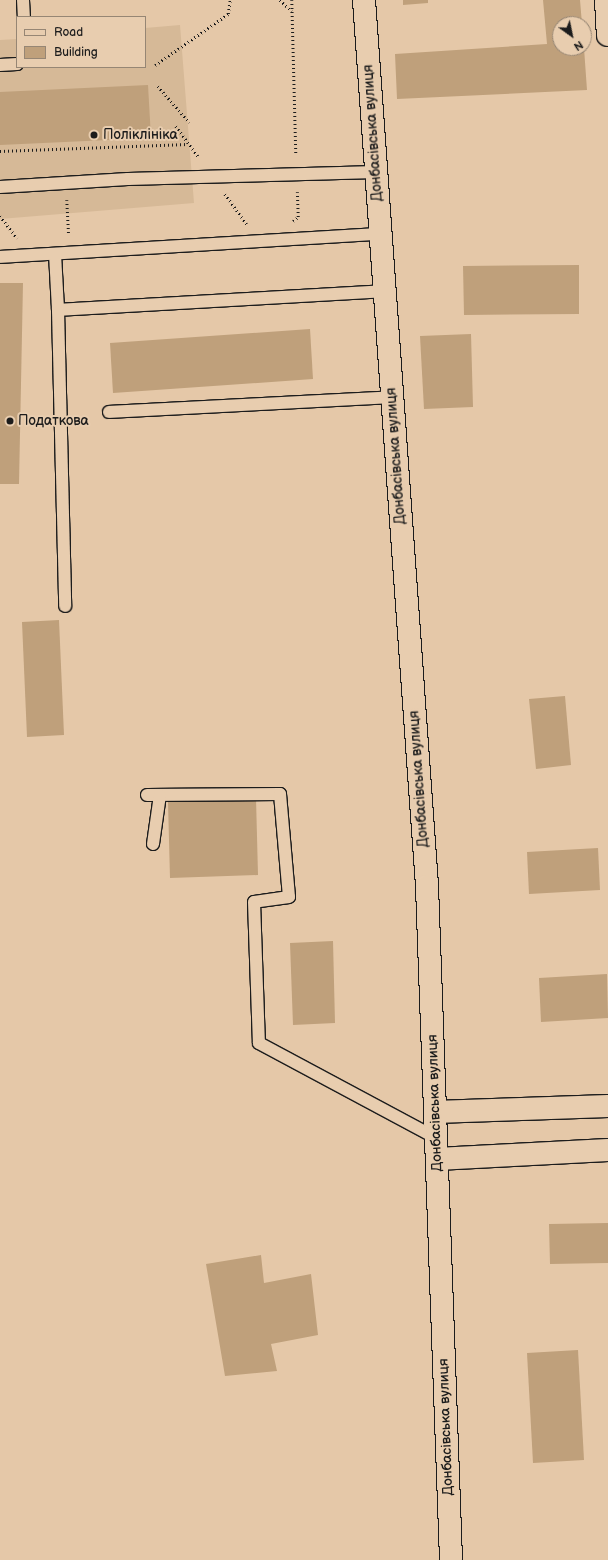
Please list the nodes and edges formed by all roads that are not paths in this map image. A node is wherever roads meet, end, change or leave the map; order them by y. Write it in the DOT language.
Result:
graph roads {
  1 [pos="23,0"];
  2 [pos="364,0"];
  3 [pos="606,0"];
  4 [pos="24,16"];
  5 [pos="608,35"];
  6 [pos="16,64"];
  7 [pos="0,65"];
  8 [pos="376,172"];
  9 [pos="0,188"];
  10 [pos="380,234"];
  11 [pos="56,254"];
  12 [pos="0,257"];
  13 [pos="385,291"];
  14 [pos="58,310"];
  15 [pos="392,397"];
  16 [pos="109,412"];
  17 [pos="65,606"];
  18 [pos="147,795"];
  19 [pos="160,795"];
  20 [pos="152,844"];
  21 [pos="608,1106"];
  22 [pos="435,1112"];
  23 [pos="436,1138"];
  24 [pos="608,1150"];
  25 [pos="437,1159"];
  26 [pos="451,1560"];
  1 -- 4 [label="lane"];
  2 -- 8 [label="street, Донбасівська вулиця"];
  3 -- 5 [label="street"];
  6 -- 7 [label="lane"];
  8 -- 9 [label="lane"];
  8 -- 10 [label="street, Донбасівська вулиця"];
  10 -- 11 [label="lane"];
  10 -- 13 [label="street, Донбасівська вулиця"];
  11 -- 12 [label="lane"];
  11 -- 14 [label="lane"];
  13 -- 14 [label="lane"];
  13 -- 15 [label="street, Донбасівська вулиця"];
  14 -- 17 [label="lane"];
  15 -- 16 [label="lane"];
  15 -- 22 [label="street, Донбасівська вулиця"];
  18 -- 19 [label="lane"];
  19 -- 20 [label="lane"];
  19 -- 23 [label="lane"];
  21 -- 22 [label="street"];
  22 -- 23 [label="street, Донбасівська вулиця"];
  23 -- 25 [label="street, Донбасівська вулиця"];
  24 -- 25 [label="street"];
  25 -- 26 [label="street, Донбасівська вулиця"];
}
